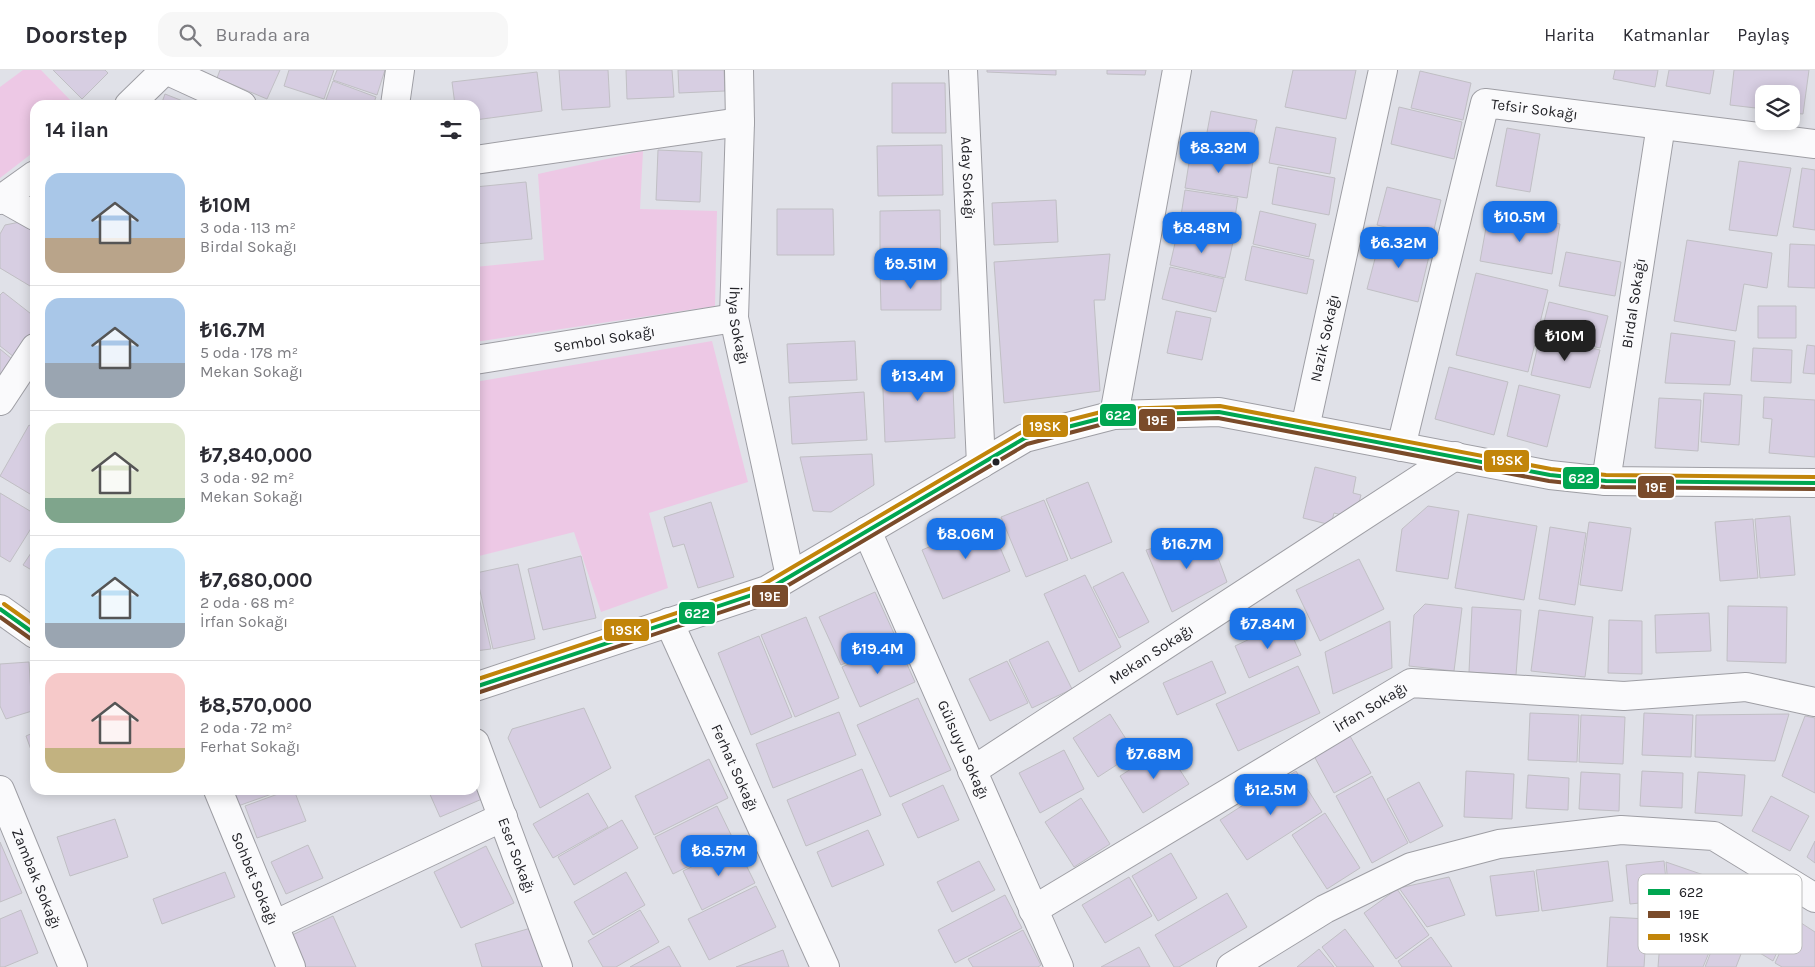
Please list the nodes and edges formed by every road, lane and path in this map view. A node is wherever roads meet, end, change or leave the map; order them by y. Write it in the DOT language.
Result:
graph roads {
  1 [pos="166,70"];
  2 [pos="400,70"];
  3 [pos="739,70"];
  4 [pos="963,70"];
  5 [pos="1177,70"];
  6 [pos="1383,70"];
  7 [pos="134,100"];
  8 [pos="231,100"];
  9 [pos="396,100"];
  10 [pos="740,122"];
  11 [pos="1662,125"];
  12 [pos="1815,144"];
  13 [pos="480,159"];
  14 [pos="30,179"];
  15 [pos="1,199"];
  16 [pos="30,214"];
  17 [pos="734,318"];
  18 [pos="30,356"];
  19 [pos="480,359"];
  20 [pos="0,401"];
  21 [pos="1114,416"];
  22 [pos="1304,428"];
  23 [pos="1401,447"];
  24 [pos="1455,456"];
  25 [pos="981,464"];
  26 [pos="1606,481"];
  27 [pos="1815,483"];
  28 [pos="867,531"];
  29 [pos="790,576"];
  30 [pos="0,609"];
  31 [pos="669,622"];
  32 [pos="30,630"];
  33 [pos="480,685"];
  34 [pos="1815,702"];
  35 [pos="480,757"];
  36 [pos="972,771"];
  37 [pos="0,790"];
  38 [pos="220,795"];
  39 [pos="502,817"];
  40 [pos="1776,874"];
  41 [pos="1802,890"];
  42 [pos="1815,898"];
  43 [pos="1033,910"];
  44 [pos="274,925"];
  45 [pos="73,967"];
  46 [pos="291,967"];
  47 [pos="558,967"];
  48 [pos="825,967"];
  49 [pos="1058,967"];
  50 [pos="1231,967"];
  1 -- 7 [label="street"];
  1 -- 8 [label="street"];
  2 -- 9 [label="street"];
  3 -- 10 [label="street, İhya Sokağı"];
  4 -- 25 [label="street, Aday Sokağı"];
  5 -- 21 [label="street"];
  6 -- 22 [label="street, Nazik Sokağı"];
  10 -- 13 [label="street"];
  10 -- 17 [label="street, İhya Sokağı"];
  11 -- 12 [label="street, Tefsir Sokağı"];
  11 -- 23 [label="street, Tefsir Sokağı"];
  11 -- 26 [label="street, Birdal Sokağı"];
  14 -- 15 [label="street"];
  15 -- 16 [label="street"];
  17 -- 19 [label="street, Sembol Sokağı"];
  17 -- 29 [label="street, İhya Sokağı"];
  18 -- 20 [label="street"];
  21 -- 22 [label="street"];
  21 -- 25 [label="street"];
  22 -- 23 [label="street"];
  23 -- 24 [label="street"];
  24 -- 26 [label="street"];
  24 -- 36 [label="street, Mekan Sokağı"];
  25 -- 28 [label="street"];
  26 -- 27 [label="street"];
  28 -- 29 [label="street"];
  28 -- 36 [label="street, Gülsuyu Sokağı"];
  29 -- 31 [label="street"];
  30 -- 32 [label="street"];
  31 -- 33 [label="street"];
  31 -- 48 [label="street, Ferhat Sokağı"];
  34 -- 43 [label="street, İrfan Sokağı"];
  35 -- 39 [label="street, Eser Sokağı"];
  36 -- 43 [label="street, Gülsuyu Sokağı"];
  37 -- 45 [label="street, Zambak Sokağı"];
  38 -- 44 [label="street, Sohbet Sokağı"];
  39 -- 44 [label="street"];
  39 -- 47 [label="street, Eser Sokağı"];
  40 -- 50 [label="street"];
  41 -- 42 [label="street"];
  43 -- 49 [label="street, Gülsuyu Sokağı"];
  44 -- 46 [label="street, Sohbet Sokağı"];
}
